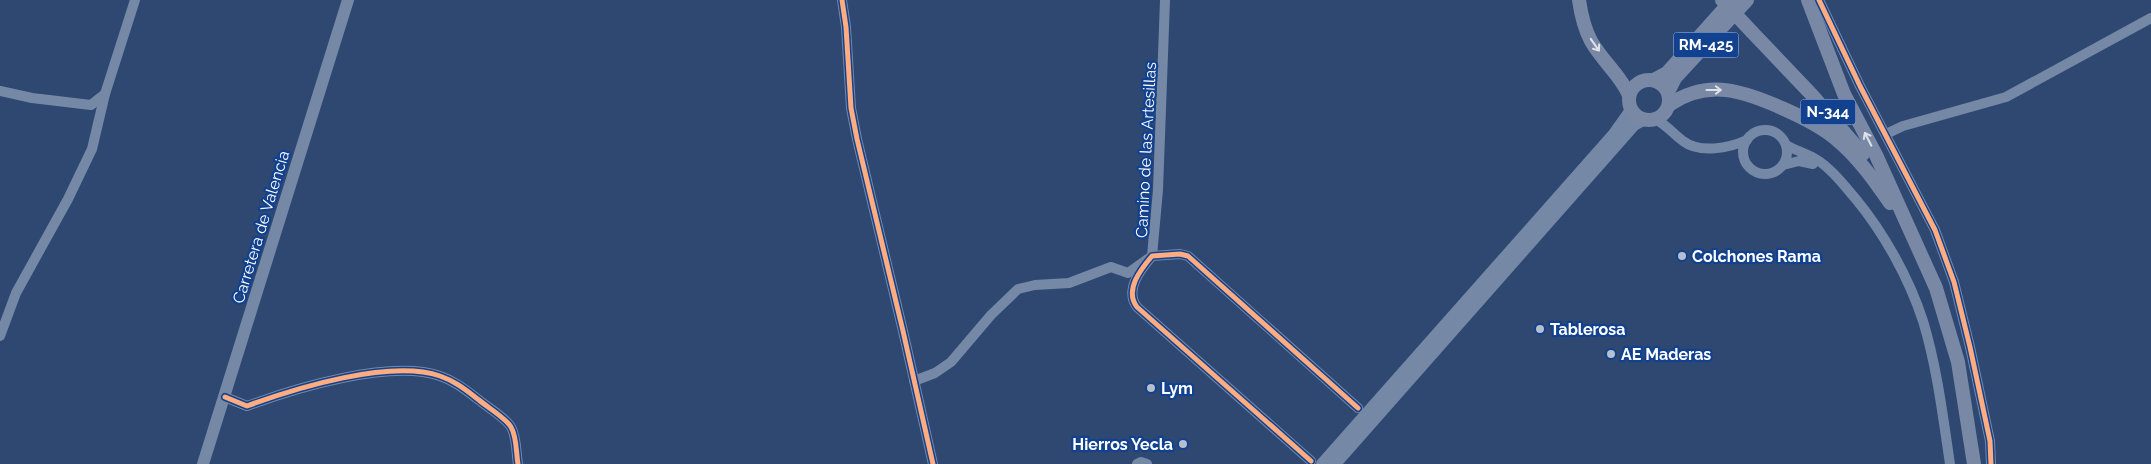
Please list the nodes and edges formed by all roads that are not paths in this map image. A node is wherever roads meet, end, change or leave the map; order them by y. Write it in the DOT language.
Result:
graph roads {
  1 [pos="135,0"];
  2 [pos="348,0"];
  3 [pos="842,0"];
  4 [pos="1166,0"];
  5 [pos="1579,0"];
  6 [pos="1722,0"];
  7 [pos="1732,0"];
  8 [pos="1747,0"];
  9 [pos="1808,0"];
  10 [pos="1819,0"];
  11 [pos="2151,18"];
  12 [pos="1654,80"];
  13 [pos="0,91"];
  14 [pos="105,94"];
  15 [pos="1629,95"];
  16 [pos="1660,109"];
  17 [pos="1631,110"];
  18 [pos="1886,134"];
  19 [pos="1747,140"];
  20 [pos="1786,145"];
  21 [pos="1717,148"];
  22 [pos="1747,164"];
  23 [pos="1783,165"];
  24 [pos="1829,170"];
  25 [pos="1895,200"];
  26 [pos="1916,240"];
  27 [pos="1152,256"];
  28 [pos="0,336"];
  29 [pos="914,381"];
  30 [pos="225,397"];
  31 [pos="1358,408"];
  32 [pos="1316,462"];
  33 [pos="203,464"];
  34 [pos="518,464"];
  35 [pos="933,464"];
  36 [pos="1137,464"];
  37 [pos="1147,464"];
  38 [pos="1335,464"];
  39 [pos="1950,464"];
  40 [pos="1974,464"];
  41 [pos="1991,464"];
  1 -- 14 [label="street"];
  2 -- 30 [label="main road, Carretera de Valencia"];
  3 -- 29 [label="street"];
  4 -- 27 [label="street, Camino de las Artesillas"];
  5 -- 15 [label="highway, one-way"];
  6 -- 25 [label="highway, N-344, bridge"];
  7 -- 12 [label="highway, RM-425"];
  8 -- 16 [label="highway, RM-425"];
  25 -- 9 [label="highway, one-way"];
  10 -- 18 [label="street"];
  11 -- 18 [label="street"];
  12 -- 15 [label="highway"];
  12 -- 16 [label="highway"];
  13 -- 14 [label="street"];
  14 -- 28 [label="street"];
  15 -- 17 [label="highway"];
  16 -- 17 [label="highway"];
  16 -- 21 [label="street"];
  16 -- 26 [label="highway, one-way"];
  16 -- 38 [label="main road"];
  17 -- 32 [label="main road"];
  18 -- 41 [label="street"];
  19 -- 20 [label="street"];
  19 -- 21 [label="street"];
  19 -- 22 [label="street"];
  20 -- 23 [label="street"];
  20 -- 24 [label="street"];
  21 -- 22 [label="street"];
  22 -- 23 [label="street"];
  23 -- 24 [label="street"];
  24 -- 39 [label="street"];
  25 -- 26 [label="highway, N-344"];
  26 -- 40 [label="highway, N-344"];
  27 -- 29 [label="street, Camino de las Artesillas"];
  27 -- 31 [label="street"];
  27 -- 32 [label="street"];
  29 -- 35 [label="street"];
  30 -- 33 [label="main road, Carretera de Valencia"];
  30 -- 34 [label="street"];
  36 -- 37 [label="street"];
}
